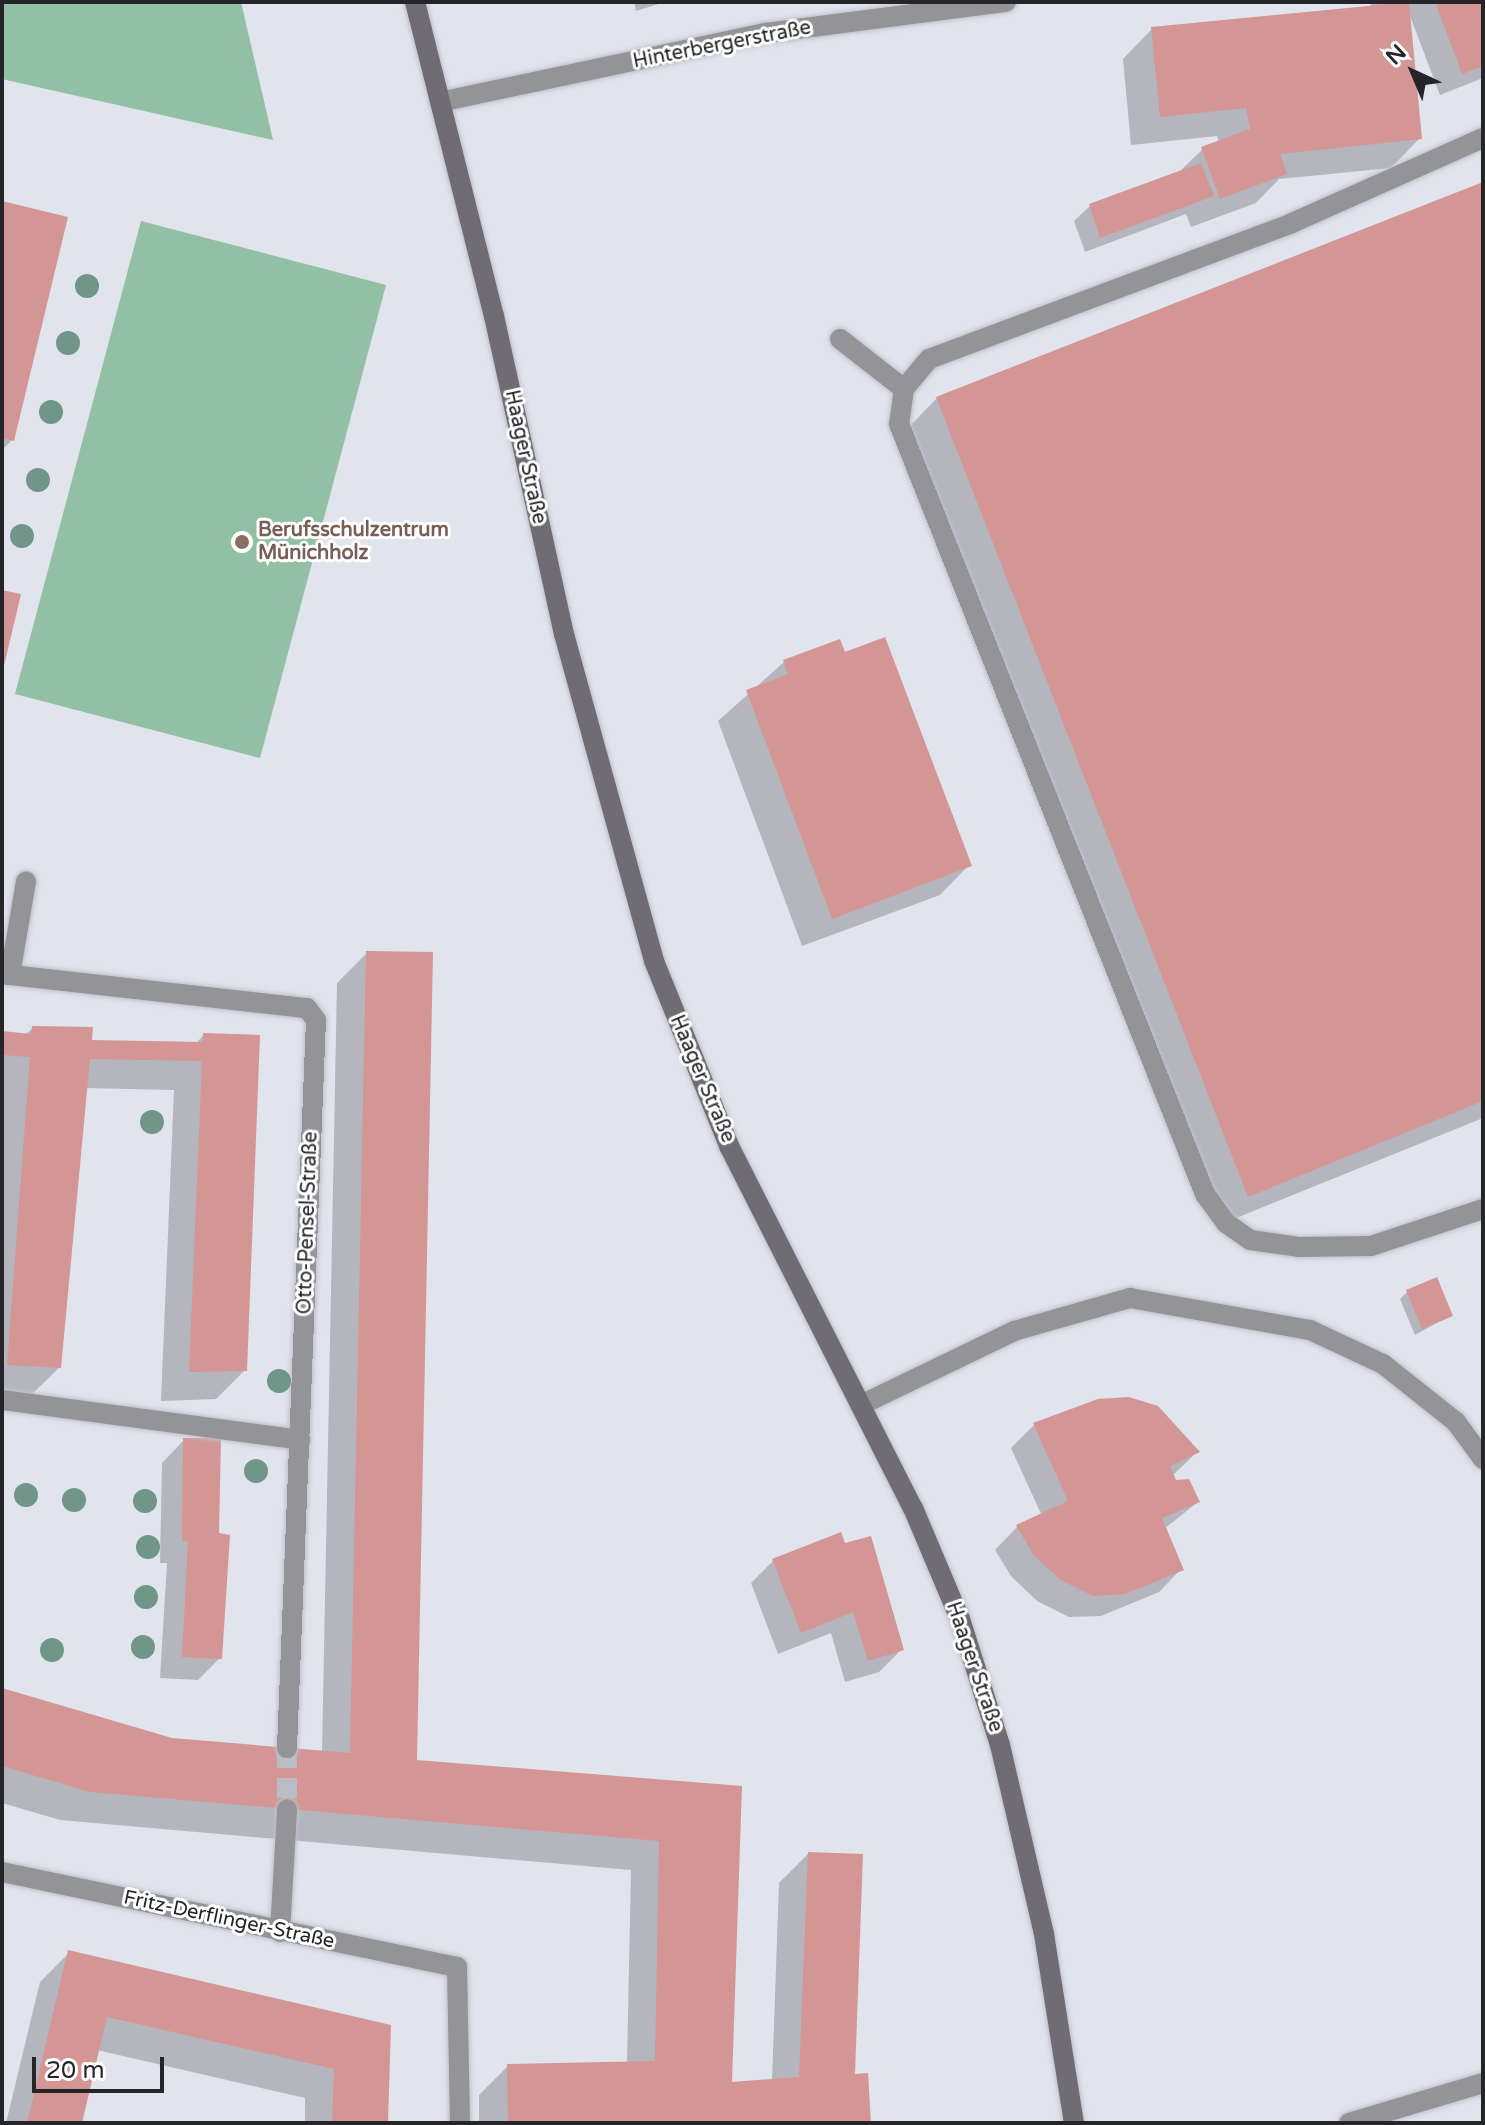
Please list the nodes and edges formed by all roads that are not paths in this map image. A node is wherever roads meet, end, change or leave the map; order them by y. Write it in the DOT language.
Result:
graph roads {
  1 [pos="415,2"];
  2 [pos="1006,2"];
  3 [pos="440,102"];
  4 [pos="1483,138"];
  5 [pos="840,339"];
  6 [pos="904,389"];
  7 [pos="26,881"];
  8 [pos="6,975"];
  9 [pos="1483,1209"];
  10 [pos="2,1400"];
  11 [pos="861,1405"];
  12 [pos="300,1440"];
  13 [pos="1483,1459"];
  14 [pos="287,1748"];
  15 [pos="287,1809"];
  16 [pos="2,1872"];
  17 [pos="280,1932"];
  18 [pos="1483,2083"];
  19 [pos="460,2123"];
  20 [pos="1074,2123"];
  21 [pos="1349,2123"];
  1 -- 3 [label="main road, Haager Straße"];
  2 -- 3 [label="street, Hinterbergerstraße"];
  3 -- 11 [label="main road, Haager Straße"];
  4 -- 6 [label="street"];
  5 -- 6 [label="street"];
  6 -- 9 [label="street"];
  7 -- 8 [label="street"];
  8 -- 12 [label="street, Otto-Pensel-Straße"];
  10 -- 12 [label="street"];
  11 -- 13 [label="street"];
  11 -- 20 [label="main road, Haager Straße"];
  12 -- 14 [label="street, Otto-Pensel-Straße"];
  15 -- 17 [label="street"];
  16 -- 17 [label="street, Fritz-Derflinger-Straße"];
  17 -- 19 [label="street, Fritz-Derflinger-Straße"];
  18 -- 21 [label="street"];
}
